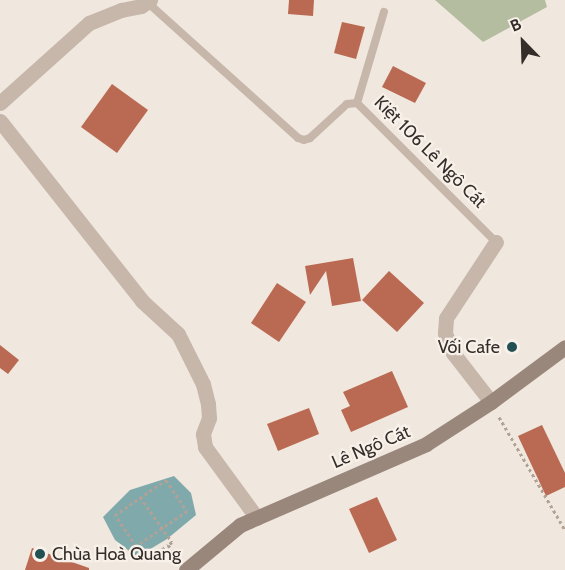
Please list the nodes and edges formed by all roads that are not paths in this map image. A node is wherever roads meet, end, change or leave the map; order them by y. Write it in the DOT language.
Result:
graph roads {
  1 [pos="149,1"];
  2 [pos="384,12"];
  3 [pos="0,103"];
  4 [pos="357,103"];
  5 [pos="0,121"];
  6 [pos="496,242"];
  7 [pos="565,347"];
  8 [pos="491,402"];
  9 [pos="256,518"];
  10 [pos="186,570"];
  1 -- 3 [label="street"];
  1 -- 4 [label="lane, Kiệt 106 Lê Ngô Cát"];
  2 -- 4 [label="lane"];
  4 -- 6 [label="lane, Kiệt 106 Lê Ngô Cát"];
  5 -- 9 [label="street"];
  6 -- 8 [label="street"];
  7 -- 8 [label="street, Lê Ngô Cát"];
  8 -- 9 [label="street, Lê Ngô Cát"];
  9 -- 10 [label="street, Lê Ngô Cát"];
}
